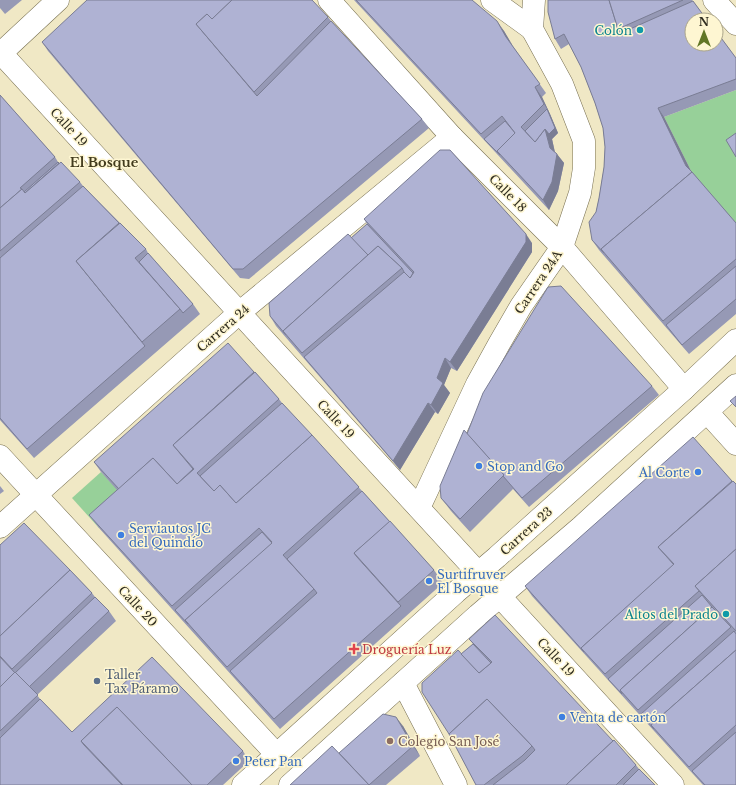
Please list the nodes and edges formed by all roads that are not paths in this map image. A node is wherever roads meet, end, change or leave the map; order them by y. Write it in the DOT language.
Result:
graph roads {
  1 [pos="58,0"];
  2 [pos="329,0"];
  3 [pos="492,0"];
  4 [pos="534,0"];
  5 [pos="714,0"];
  6 [pos="736,24"];
  7 [pos="532,29"];
  8 [pos="0,53"];
  9 [pos="452,137"];
  10 [pos="562,247"];
  11 [pos="240,313"];
  12 [pos="736,340"];
  13 [pos="736,385"];
  14 [pos="684,390"];
  15 [pos="707,412"];
  16 [pos="736,444"];
  17 [pos="0,456"];
  18 [pos="36,495"];
  19 [pos="419,508"];
  20 [pos="0,527"];
  21 [pos="478,573"];
  22 [pos="499,596"];
  23 [pos="403,683"];
  24 [pos="277,755"];
  25 [pos="243,785"];
  26 [pos="290,785"];
  27 [pos="456,785"];
  28 [pos="673,785"];
  1 -- 8 [label="street"];
  2 -- 9 [label="street, Calle 18"];
  3 -- 7 [label="street"];
  4 -- 7 [label="street"];
  5 -- 6 [label="street"];
  7 -- 10 [label="street, Carrera 24A"];
  8 -- 11 [label="street, Calle 19"];
  9 -- 10 [label="street, Calle 18"];
  9 -- 11 [label="street, Carrera 24"];
  10 -- 14 [label="street, Calle 18"];
  10 -- 19 [label="street, Carrera 24A"];
  11 -- 18 [label="street, Carrera 24"];
  11 -- 19 [label="street, Calle 19"];
  12 -- 14 [label="street, Carrera 23"];
  13 -- 15 [label="street"];
  14 -- 21 [label="street, Carrera 23"];
  15 -- 16 [label="street"];
  15 -- 22 [label="street"];
  17 -- 18 [label="street, Calle 20"];
  18 -- 20 [label="street, Carrera 24"];
  18 -- 24 [label="street, Calle 20"];
  19 -- 21 [label="street, Calle 19"];
  21 -- 22 [label="street, Calle 19"];
  21 -- 24 [label="street, Carrera 23"];
  22 -- 23 [label="street"];
  22 -- 28 [label="street, Calle 19"];
  23 -- 26 [label="street"];
  23 -- 27 [label="street"];
  24 -- 25 [label="street, Carrera 23"];
}
